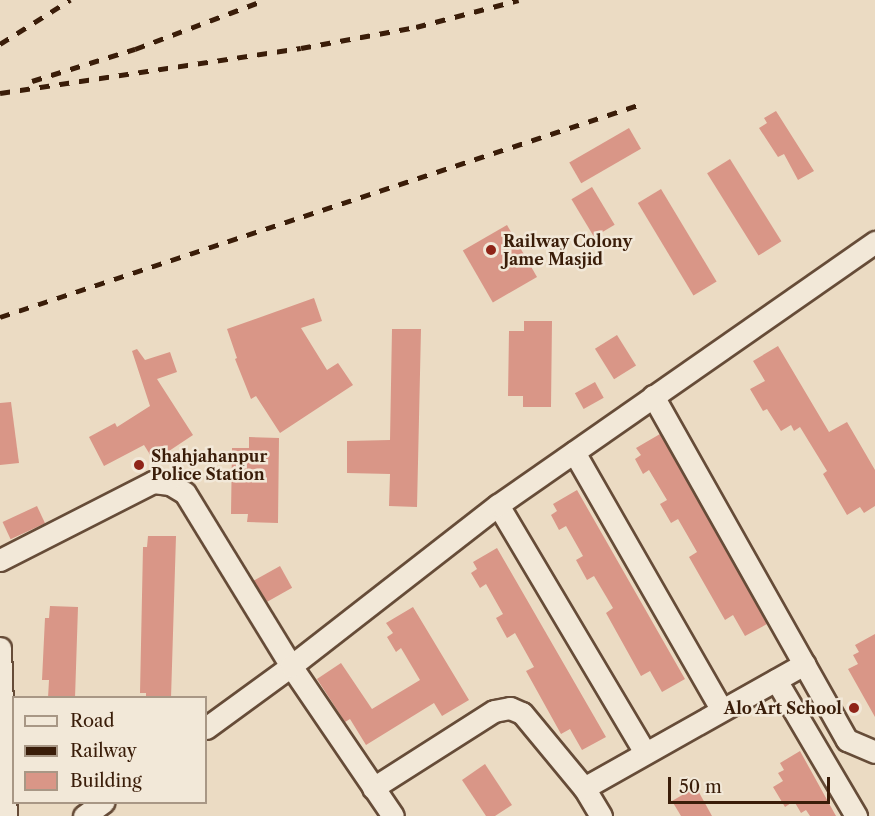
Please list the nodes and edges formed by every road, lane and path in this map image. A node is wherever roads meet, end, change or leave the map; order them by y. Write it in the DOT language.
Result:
graph roads {
  1 [pos="875,242"];
  2 [pos="653,396"];
  3 [pos="574,452"];
  4 [pos="498,505"];
  5 [pos="0,560"];
  6 [pos="0,648"];
  7 [pos="804,664"];
  8 [pos="291,666"];
  9 [pos="776,680"];
  10 [pos="722,710"];
  11 [pos="207,727"];
  12 [pos="875,752"];
  13 [pos="645,753"];
  14 [pos="373,788"];
  15 [pos="584,788"];
  16 [pos="100,804"];
  17 [pos="6,816"];
  18 [pos="84,816"];
  19 [pos="393,816"];
  20 [pos="601,816"];
  21 [pos="856,816"];
  1 -- 2 [label="street"];
  2 -- 3 [label="street"];
  2 -- 7 [label="street"];
  3 -- 4 [label="street"];
  3 -- 10 [label="street"];
  4 -- 8 [label="street"];
  4 -- 13 [label="street"];
  5 -- 8 [label="street"];
  6 -- 17 [label="street"];
  7 -- 9 [label="street"];
  7 -- 12 [label="street"];
  8 -- 11 [label="street"];
  8 -- 14 [label="street"];
  9 -- 10 [label="street"];
  9 -- 21 [label="street"];
  10 -- 13 [label="street"];
  13 -- 15 [label="street"];
  14 -- 15 [label="street"];
  14 -- 19 [label="street"];
  15 -- 20 [label="street"];
  16 -- 18 [label="street"];
}
